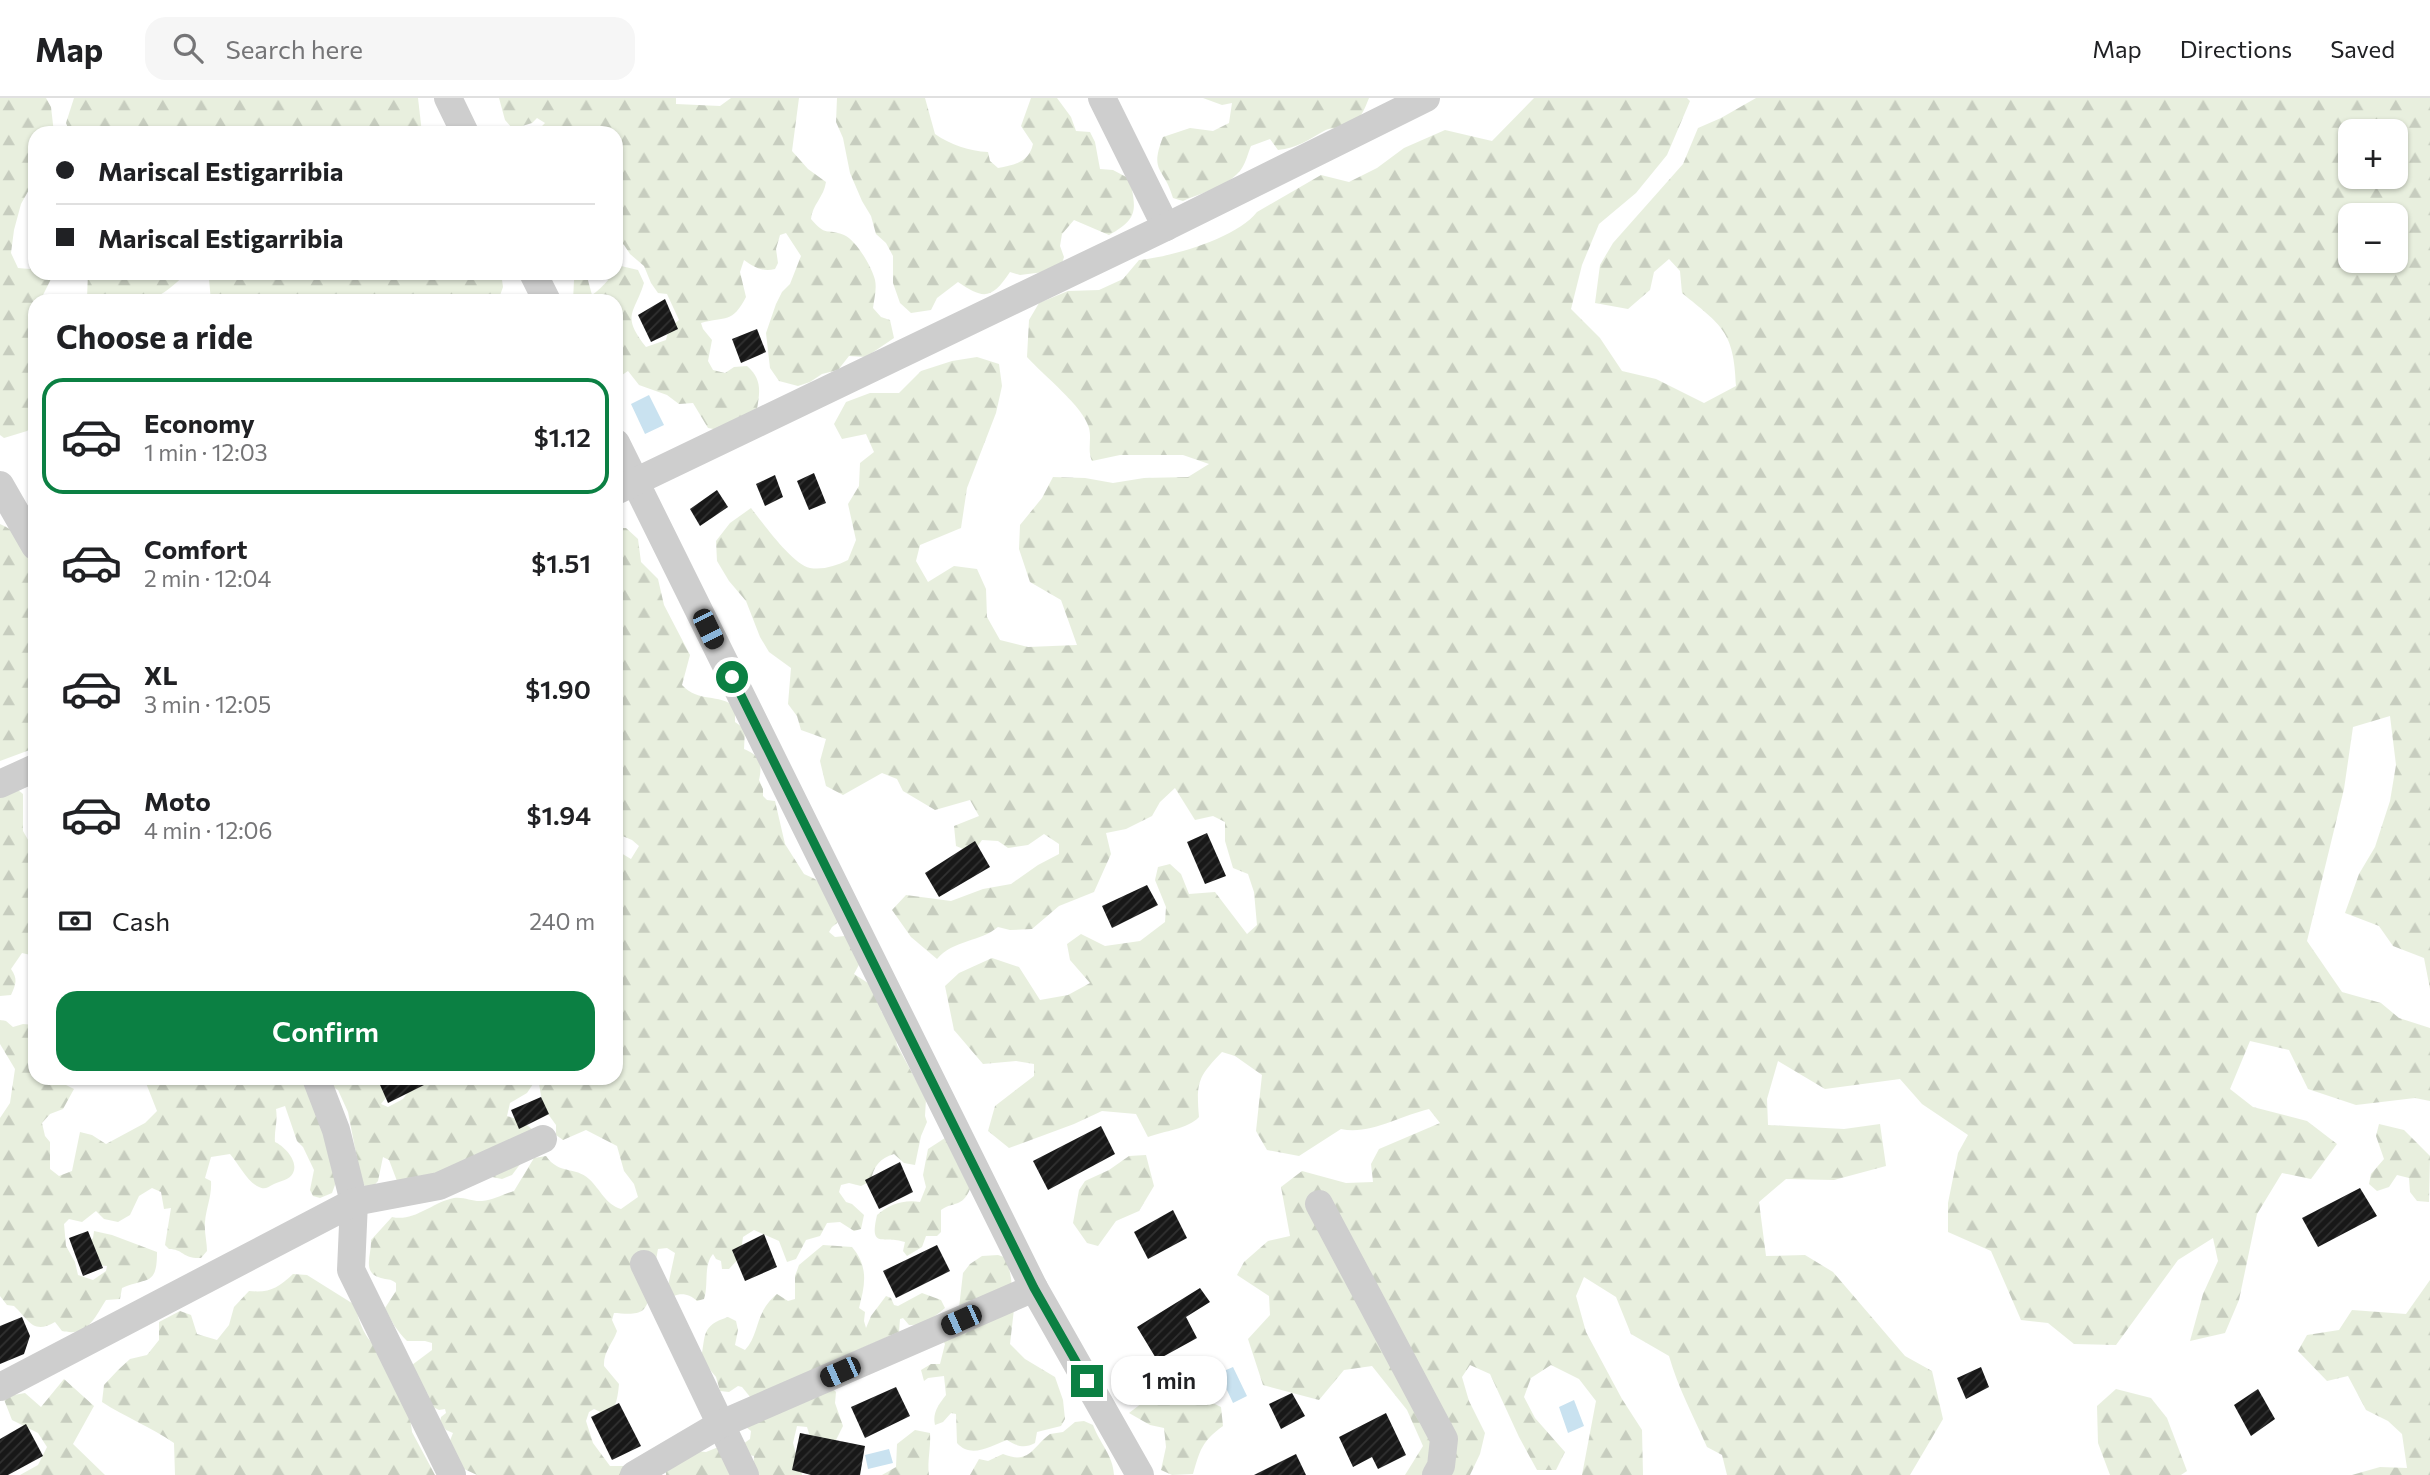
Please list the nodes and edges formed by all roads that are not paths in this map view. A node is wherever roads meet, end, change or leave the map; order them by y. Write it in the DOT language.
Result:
graph roads {
  1 [pos="448,98"];
  2 [pos="1102,98"];
  3 [pos="1408,102"];
  4 [pos="462,126"];
  5 [pos="1166,227"];
  6 [pos="0,485"];
  7 [pos="626,487"];
  8 [pos="28,534"];
  9 [pos="28,771"];
  10 [pos="0,785"];
  11 [pos="319,1085"];
  12 [pos="543,1139"];
  13 [pos="355,1202"];
  14 [pos="1319,1204"];
  15 [pos="644,1264"];
  16 [pos="1034,1288"];
  17 [pos="0,1387"];
  18 [pos="719,1425"];
  19 [pos="452,1475"];
  20 [pos="634,1475"];
  21 [pos="745,1475"];
  22 [pos="1140,1475"];
  23 [pos="1436,1475"];
  1 -- 4 [label="street"];
  2 -- 5 [label="street"];
  3 -- 5 [label="street"];
  5 -- 7 [label="street"];
  6 -- 8 [label="street"];
  7 -- 16 [label="street"];
  9 -- 10 [label="street"];
  11 -- 13 [label="street"];
  12 -- 13 [label="street"];
  13 -- 17 [label="street"];
  13 -- 19 [label="street"];
  14 -- 23 [label="street"];
  15 -- 18 [label="street"];
  16 -- 18 [label="street"];
  16 -- 22 [label="street"];
  18 -- 20 [label="street"];
  18 -- 21 [label="street"];
}
